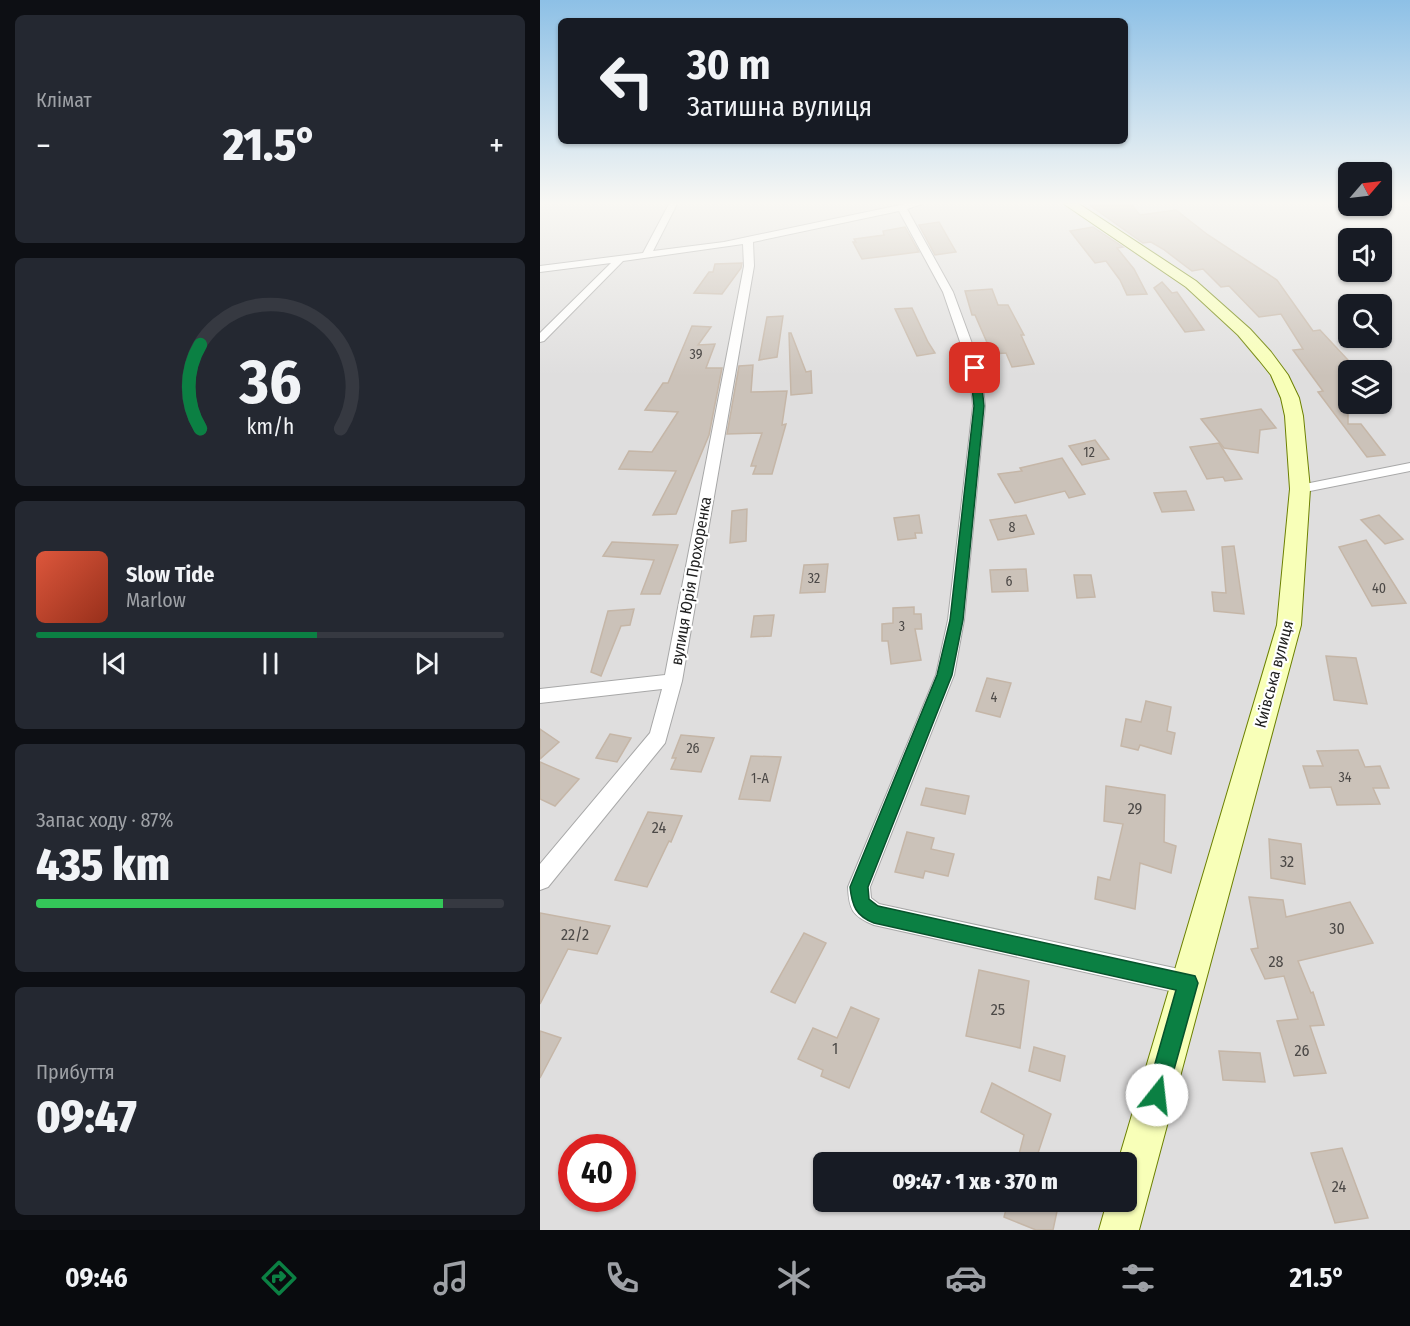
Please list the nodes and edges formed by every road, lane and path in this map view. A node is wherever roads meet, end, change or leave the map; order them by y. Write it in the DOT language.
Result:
graph roads {
  1 [pos="601,261"];
  2 [pos="618,261"];
  3 [pos="749,261"];
  4 [pos="934,261"];
  5 [pos="1157,261"];
  6 [pos="540,269"];
  7 [pos="540,339"];
  8 [pos="1410,466"];
  9 [pos="1300,489"];
  10 [pos="673,681"];
  11 [pos="540,696"];
  12 [pos="540,880"];
  13 [pos="1188,983"];
  14 [pos="1119,1230"];
  1 -- 6 [label="street"];
  2 -- 7 [label="street"];
  3 -- 10 [label="street, вулиця Юрія Прохоренка"];
  4 -- 13 [label="street"];
  5 -- 9 [label="street, Київська вулиця"];
  8 -- 9 [label="street"];
  9 -- 13 [label="street, Київська вулиця"];
  10 -- 11 [label="street"];
  10 -- 12 [label="street, вулиця Юрія Прохоренка"];
  13 -- 14 [label="street, Київська вулиця"];
}
